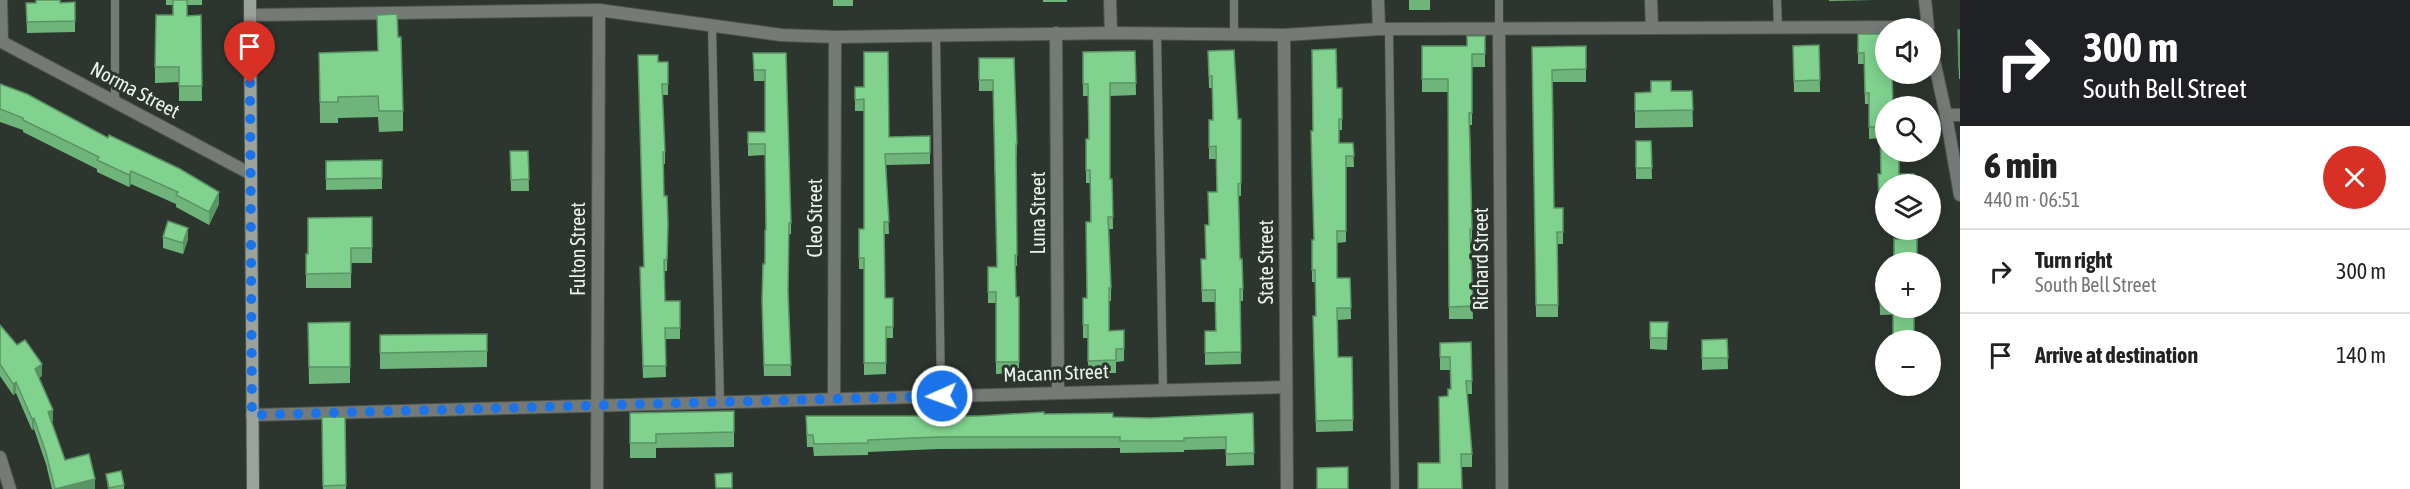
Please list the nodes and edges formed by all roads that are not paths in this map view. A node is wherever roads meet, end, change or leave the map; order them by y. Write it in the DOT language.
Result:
graph roads {
  1 [pos="1,0"];
  2 [pos="115,0"];
  3 [pos="250,0"];
  4 [pos="1110,0"];
  5 [pos="1234,0"];
  6 [pos="1378,0"];
  7 [pos="1499,0"];
  8 [pos="1651,0"];
  9 [pos="1777,0"];
  10 [pos="1924,0"];
  11 [pos="599,10"];
  12 [pos="250,15"];
  13 [pos="1927,18"];
  14 [pos="712,26"];
  15 [pos="1652,28"];
  16 [pos="1778,28"];
  17 [pos="1875,28"];
  18 [pos="1499,29"];
  19 [pos="1384,30"];
  20 [pos="1056,33"];
  21 [pos="1111,33"];
  22 [pos="1157,33"];
  23 [pos="1234,34"];
  24 [pos="936,35"];
  25 [pos="1284,35"];
  26 [pos="836,37"];
  27 [pos="1,41"];
  28 [pos="1939,84"];
  29 [pos="115,102"];
  30 [pos="1946,115"];
  31 [pos="1960,115"];
  32 [pos="251,174"];
  33 [pos="1960,195"];
  34 [pos="1286,387"];
  35 [pos="1163,390"];
  36 [pos="1058,393"];
  37 [pos="942,396"];
  38 [pos="834,399"];
  39 [pos="720,402"];
  40 [pos="597,406"];
  41 [pos="252,415"];
  42 [pos="0,457"];
  43 [pos="10,489"];
  44 [pos="253,489"];
  45 [pos="597,489"];
  46 [pos="1287,489"];
  47 [pos="1395,489"];
  48 [pos="1502,489"];
  1 -- 27 [label="street"];
  2 -- 29 [label="lane"];
  3 -- 12 [label="main road"];
  4 -- 21 [label="street"];
  5 -- 23 [label="lane"];
  6 -- 19 [label="street"];
  7 -- 18 [label="lane"];
  8 -- 15 [label="street"];
  9 -- 16 [label="lane"];
  10 -- 13 [label="street"];
  11 -- 12 [label="street"];
  11 -- 14 [label="street"];
  11 -- 40 [label="street, Fulton Street"];
  12 -- 32 [label="main road"];
  14 -- 26 [label="street"];
  14 -- 39 [label="lane"];
  15 -- 16 [label="street"];
  15 -- 18 [label="street"];
  16 -- 17 [label="street"];
  18 -- 19 [label="street"];
  18 -- 48 [label="street, Richard Street"];
  19 -- 25 [label="street"];
  19 -- 47 [label="lane"];
  20 -- 21 [label="street"];
  20 -- 24 [label="street"];
  20 -- 36 [label="street, Luna Street"];
  21 -- 22 [label="street"];
  22 -- 23 [label="street"];
  22 -- 35 [label="lane"];
  23 -- 25 [label="street"];
  24 -- 26 [label="street"];
  24 -- 37 [label="lane"];
  25 -- 34 [label="street, State Street"];
  26 -- 38 [label="street, Cleo Street"];
  27 -- 29 [label="street, Norma Street"];
  28 -- 30 [label="street"];
  29 -- 32 [label="street, Norma Street"];
  30 -- 31 [label="street"];
  30 -- 33 [label="street"];
  32 -- 41 [label="main road"];
  34 -- 35 [label="street, Macann Street"];
  34 -- 46 [label="street, State Street"];
  35 -- 36 [label="street, Macann Street"];
  36 -- 37 [label="street, Macann Street"];
  37 -- 38 [label="street, Macann Street"];
  38 -- 39 [label="street, Macann Street"];
  39 -- 40 [label="street, Macann Street"];
  40 -- 41 [label="street, Macann Street"];
  40 -- 45 [label="street, Fulton Street"];
  41 -- 44 [label="main road"];
  42 -- 43 [label="street"];
}
